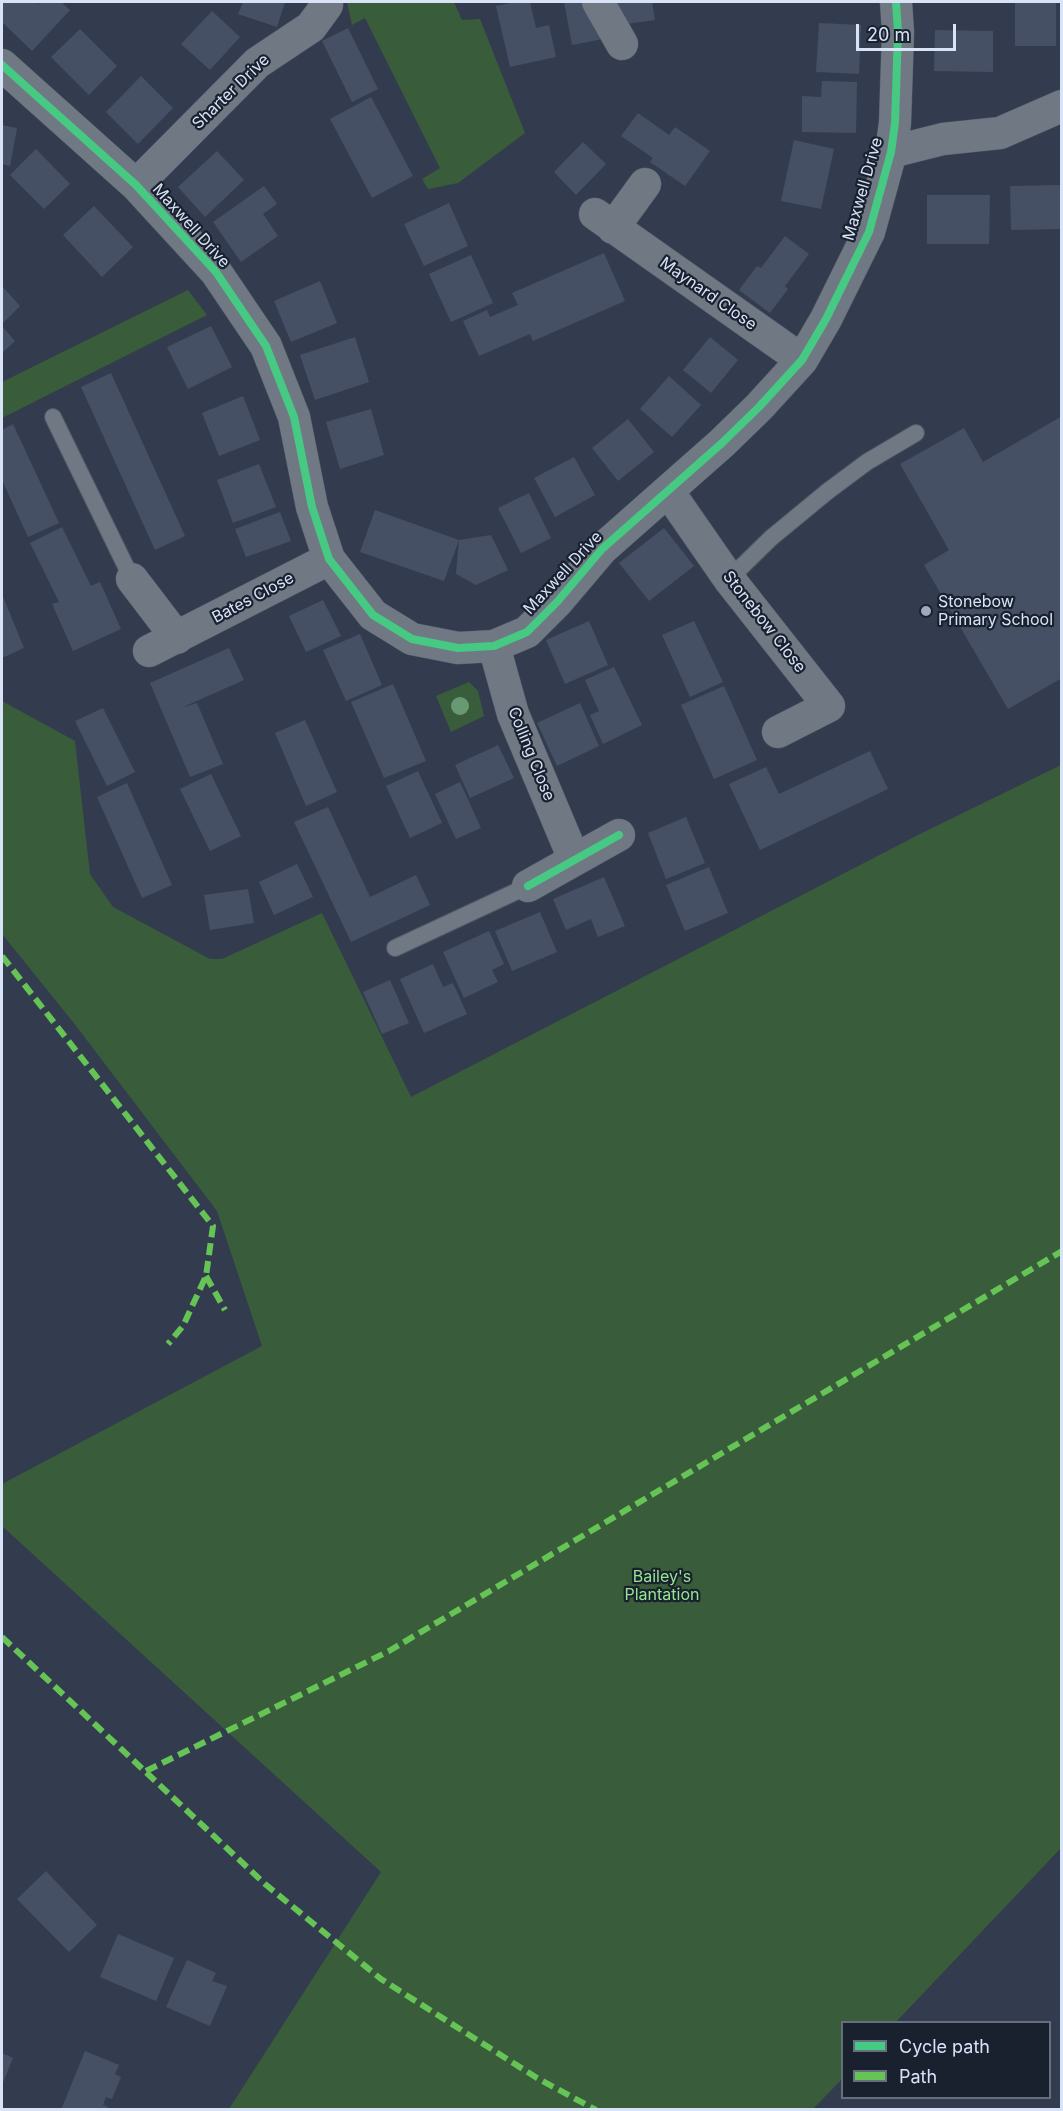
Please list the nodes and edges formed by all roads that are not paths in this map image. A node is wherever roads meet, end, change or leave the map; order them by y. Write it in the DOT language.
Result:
graph roads {
  1 [pos="327,2"];
  2 [pos="598,2"];
  3 [pos="896,2"];
  4 [pos="622,44"];
  5 [pos="2,65"];
  6 [pos="1062,106"];
  7 [pos="891,152"];
  8 [pos="645,184"];
  9 [pos="136,185"];
  10 [pos="802,360"];
  11 [pos="53,417"];
  12 [pos="916,433"];
  13 [pos="668,491"];
  14 [pos="329,559"];
  15 [pos="132,579"];
  16 [pos="729,579"];
  17 [pos="177,638"];
  18 [pos="494,646"];
  19 [pos="149,651"];
  20 [pos="778,732"];
  21 [pos="619,835"];
  22 [pos="574,859"];
  23 [pos="528,886"];
  24 [pos="395,948"];
  1 -- 9 [label="street, Sharter Drive"];
  2 -- 4 [label="street"];
  3 -- 7 [label="street, Maxwell Drive"];
  5 -- 9 [label="street, Maxwell Drive"];
  6 -- 7 [label="street"];
  7 -- 10 [label="street, Maxwell Drive"];
  8 -- 10 [label="street, Maynard Close"];
  9 -- 14 [label="street, Maxwell Drive"];
  10 -- 13 [label="street, Maxwell Drive"];
  11 -- 15 [label="lane"];
  12 -- 16 [label="lane"];
  13 -- 16 [label="street, Stonebow Close"];
  13 -- 18 [label="street, Maxwell Drive"];
  14 -- 17 [label="street, Bates Close"];
  14 -- 18 [label="street, Maxwell Drive"];
  15 -- 17 [label="street"];
  16 -- 20 [label="street, Stonebow Close"];
  17 -- 19 [label="street, Bates Close"];
  18 -- 22 [label="street, Colling Close"];
  21 -- 22 [label="street"];
  22 -- 23 [label="street"];
  23 -- 24 [label="lane"];
}
